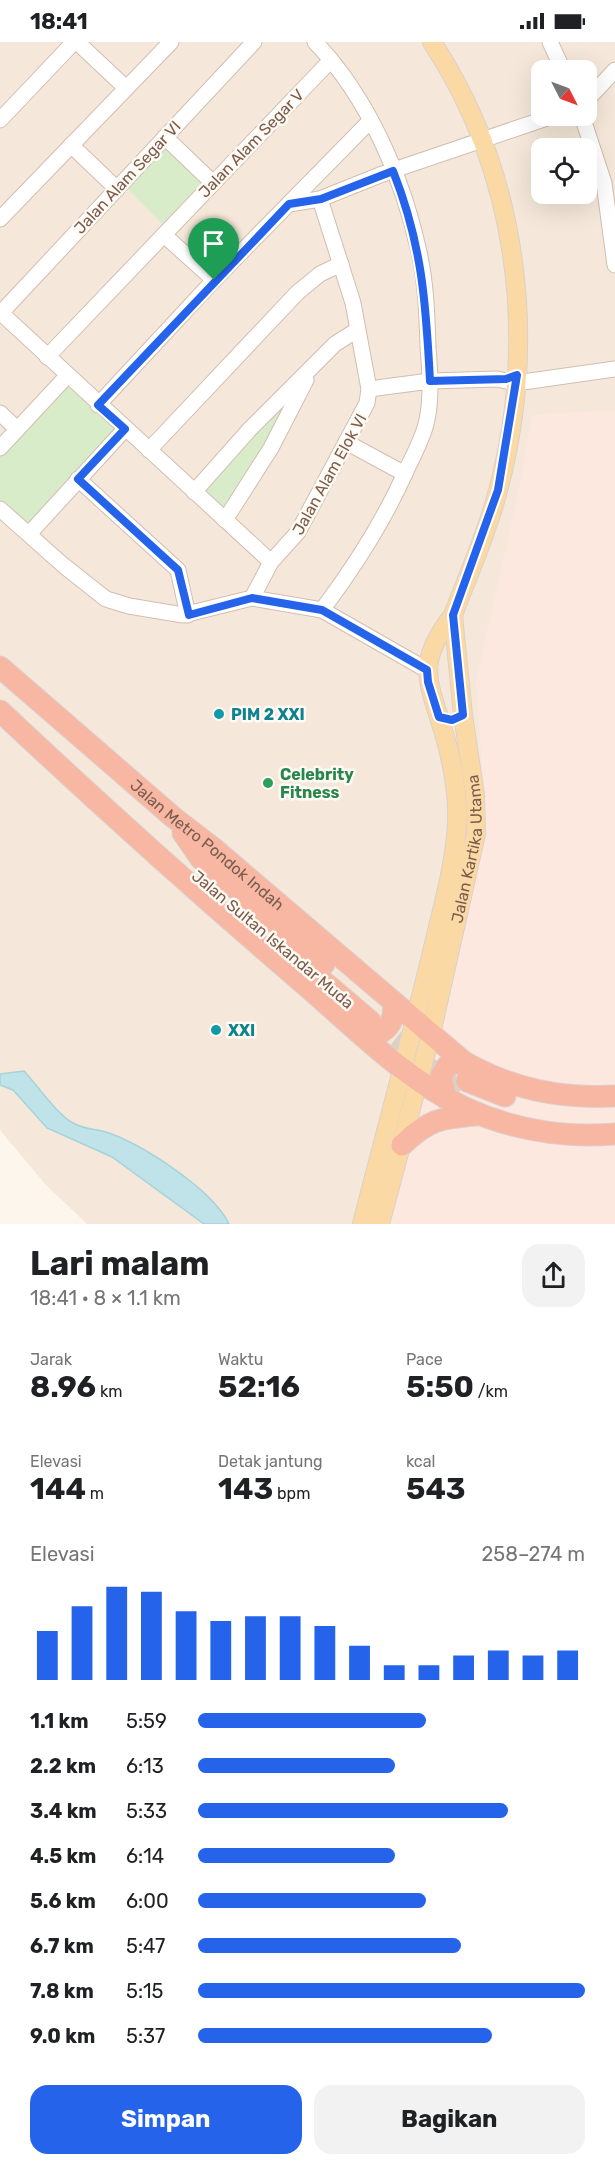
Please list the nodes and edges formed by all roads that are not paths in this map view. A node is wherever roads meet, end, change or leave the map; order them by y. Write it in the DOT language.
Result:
graph roads {
  1 [pos="76,42"];
  2 [pos="171,42"];
  3 [pos="254,42"];
  4 [pos="315,42"];
  5 [pos="432,42"];
  6 [pos="550,42"];
  7 [pos="331,60"];
  8 [pos="558,60"];
  9 [pos="615,70"];
  10 [pos="126,88"];
  11 [pos="597,89"];
  12 [pos="0,120"];
  13 [pos="370,121"];
  14 [pos="531,123"];
  15 [pos="587,126"];
  16 [pos="165,137"];
  17 [pos="483,139"];
  18 [pos="71,145"];
  19 [pos="393,171"];
  20 [pos="610,177"];
  21 [pos="213,183"];
  22 [pos="117,189"];
  23 [pos="321,199"];
  24 [pos="289,204"];
  25 [pos="0,219"];
  26 [pos="164,235"];
  27 [pos="341,264"];
  28 [pos="615,265"];
  29 [pos="214,280"];
  30 [pos="0,313"];
  31 [pos="357,330"];
  32 [pos="47,357"];
  33 [pos="615,360"];
  34 [pos="615,369"];
  35 [pos="309,372"];
  36 [pos="67,376"];
  37 [pos="513,379"];
  38 [pos="430,381"];
  39 [pos="369,389"];
  40 [pos="98,405"];
  41 [pos="0,412"];
  42 [pos="17,429"];
  43 [pos="125,429"];
  44 [pos="346,442"];
  45 [pos="0,448"];
  46 [pos="148,450"];
  47 [pos="405,474"];
  48 [pos="78,479"];
  49 [pos="194,492"];
  50 [pos="0,510"];
  51 [pos="225,520"];
  52 [pos="28,534"];
  53 [pos="271,561"];
  54 [pos="252,598"];
  55 [pos="322,610"];
  56 [pos="189,615"];
  57 [pos="453,615"];
  58 [pos="458,657"];
  59 [pos="0,667"];
  60 [pos="428,669"];
  61 [pos="459,684"];
  62 [pos="0,711"];
  63 [pos="463,715"];
  64 [pos="439,717"];
  65 [pos="465,733"];
  66 [pos="445,737"];
  67 [pos="377,1017"];
  68 [pos="423,1027"];
  69 [pos="411,1074"];
  70 [pos="460,1084"];
  71 [pos="615,1096"];
  72 [pos="615,1108"];
  73 [pos="480,1114"];
  74 [pos="615,1124"];
  75 [pos="615,1134"];
  76 [pos="402,1145"];
  77 [pos="386,1169"];
  78 [pos="362,1224"];
  79 [pos="380,1224"];
  1 -- 10 [label="street"];
  1 -- 12 [label="street"];
  2 -- 10 [label="street"];
  3 -- 16 [label="street, Jalan Alam Segar VI"];
  4 -- 7 [label="street"];
  5 -- 17 [label="main road, Jalan Kartika Utama"];
  6 -- 8 [label="street"];
  7 -- 13 [label="street"];
  7 -- 21 [label="street, Jalan Alam Segar V"];
  9 -- 11 [label="street"];
  10 -- 18 [label="street"];
  13 -- 19 [label="street"];
  13 -- 24 [label="street"];
  14 -- 17 [label="street"];
  15 -- 20 [label="street"];
  16 -- 21 [label="street"];
  16 -- 22 [label="street, Jalan Alam Segar VI"];
  17 -- 19 [label="street"];
  17 -- 37 [label="main road, Jalan Kartika Utama"];
  18 -- 22 [label="street"];
  18 -- 25 [label="street"];
  19 -- 23 [label="street"];
  19 -- 38 [label="street"];
  20 -- 28 [label="street"];
  21 -- 26 [label="street, Jalan Alam Segar V"];
  22 -- 30 [label="street, Jalan Alam Segar VI"];
  23 -- 24 [label="street"];
  23 -- 27 [label="street"];
  24 -- 29 [label="street"];
  26 -- 29 [label="street"];
  26 -- 32 [label="street, Jalan Alam Segar V"];
  27 -- 31 [label="street"];
  27 -- 46 [label="street"];
  29 -- 40 [label="street"];
  30 -- 32 [label="street"];
  31 -- 35 [label="street"];
  31 -- 39 [label="street"];
  32 -- 36 [label="street"];
  33 -- 37 [label="street"];
  34 -- 37 [label="street"];
  35 -- 49 [label="street"];
  35 -- 51 [label="street"];
  36 -- 40 [label="street"];
  36 -- 42 [label="street"];
  37 -- 38 [label="street"];
  37 -- 57 [label="main road, Jalan Kartika Utama"];
  38 -- 39 [label="street"];
  38 -- 47 [label="street"];
  39 -- 44 [label="street, Jalan Alam Elok VI"];
  40 -- 43 [label="street"];
  41 -- 42 [label="street"];
  42 -- 45 [label="street"];
  43 -- 46 [label="street"];
  43 -- 48 [label="street"];
  44 -- 47 [label="street"];
  44 -- 53 [label="street, Jalan Alam Elok VI"];
  46 -- 49 [label="street"];
  47 -- 55 [label="street"];
  48 -- 52 [label="street"];
  48 -- 56 [label="street"];
  49 -- 51 [label="street"];
  50 -- 52 [label="street"];
  51 -- 53 [label="street"];
  52 -- 56 [label="street"];
  53 -- 54 [label="street, Jalan Alam Elok VI"];
  54 -- 55 [label="street"];
  54 -- 56 [label="street"];
  55 -- 60 [label="street"];
  57 -- 58 [label="main road, Jalan Kartika Utama"];
  57 -- 60 [label="main road, Jalan Kartika Utama"];
  58 -- 60 [label="main road"];
  58 -- 61 [label="main road, Jalan Kartika Utama"];
  59 -- 67 [label="highway, Jalan Metro Pondok Indah"];
  60 -- 61 [label="main road"];
  60 -- 64 [label="main road, Jalan Kartika Utama"];
  61 -- 63 [label="main road, Jalan Kartika Utama"];
  62 -- 67 [label="highway, Jalan Metro Pondok Indah"];
  63 -- 64 [label="main road"];
  63 -- 65 [label="main road, Jalan Kartika Utama"];
  64 -- 66 [label="main road, Jalan Kartika Utama"];
  65 -- 66 [label="main road"];
  65 -- 68 [label="main road, Jalan Kartika Utama"];
  66 -- 68 [label="main road, Jalan Kartika Utama"];
  67 -- 68 [label="highway, Jalan Metro Pondok Indah"];
  67 -- 69 [label="highway, Jalan Metro Pondok Indah"];
  68 -- 69 [label="main road, Jalan Kartika Utama"];
  68 -- 70 [label="highway"];
  69 -- 70 [label="highway"];
  69 -- 76 [label="main road"];
  69 -- 77 [label="main road"];
  70 -- 71 [label="highway"];
  70 -- 72 [label="highway"];
  70 -- 73 [label="highway"];
  70 -- 74 [label="highway"];
  73 -- 75 [label="highway"];
  73 -- 76 [label="highway"];
  76 -- 77 [label="main road"];
  77 -- 78 [label="main road"];
  77 -- 79 [label="main road"];
}
